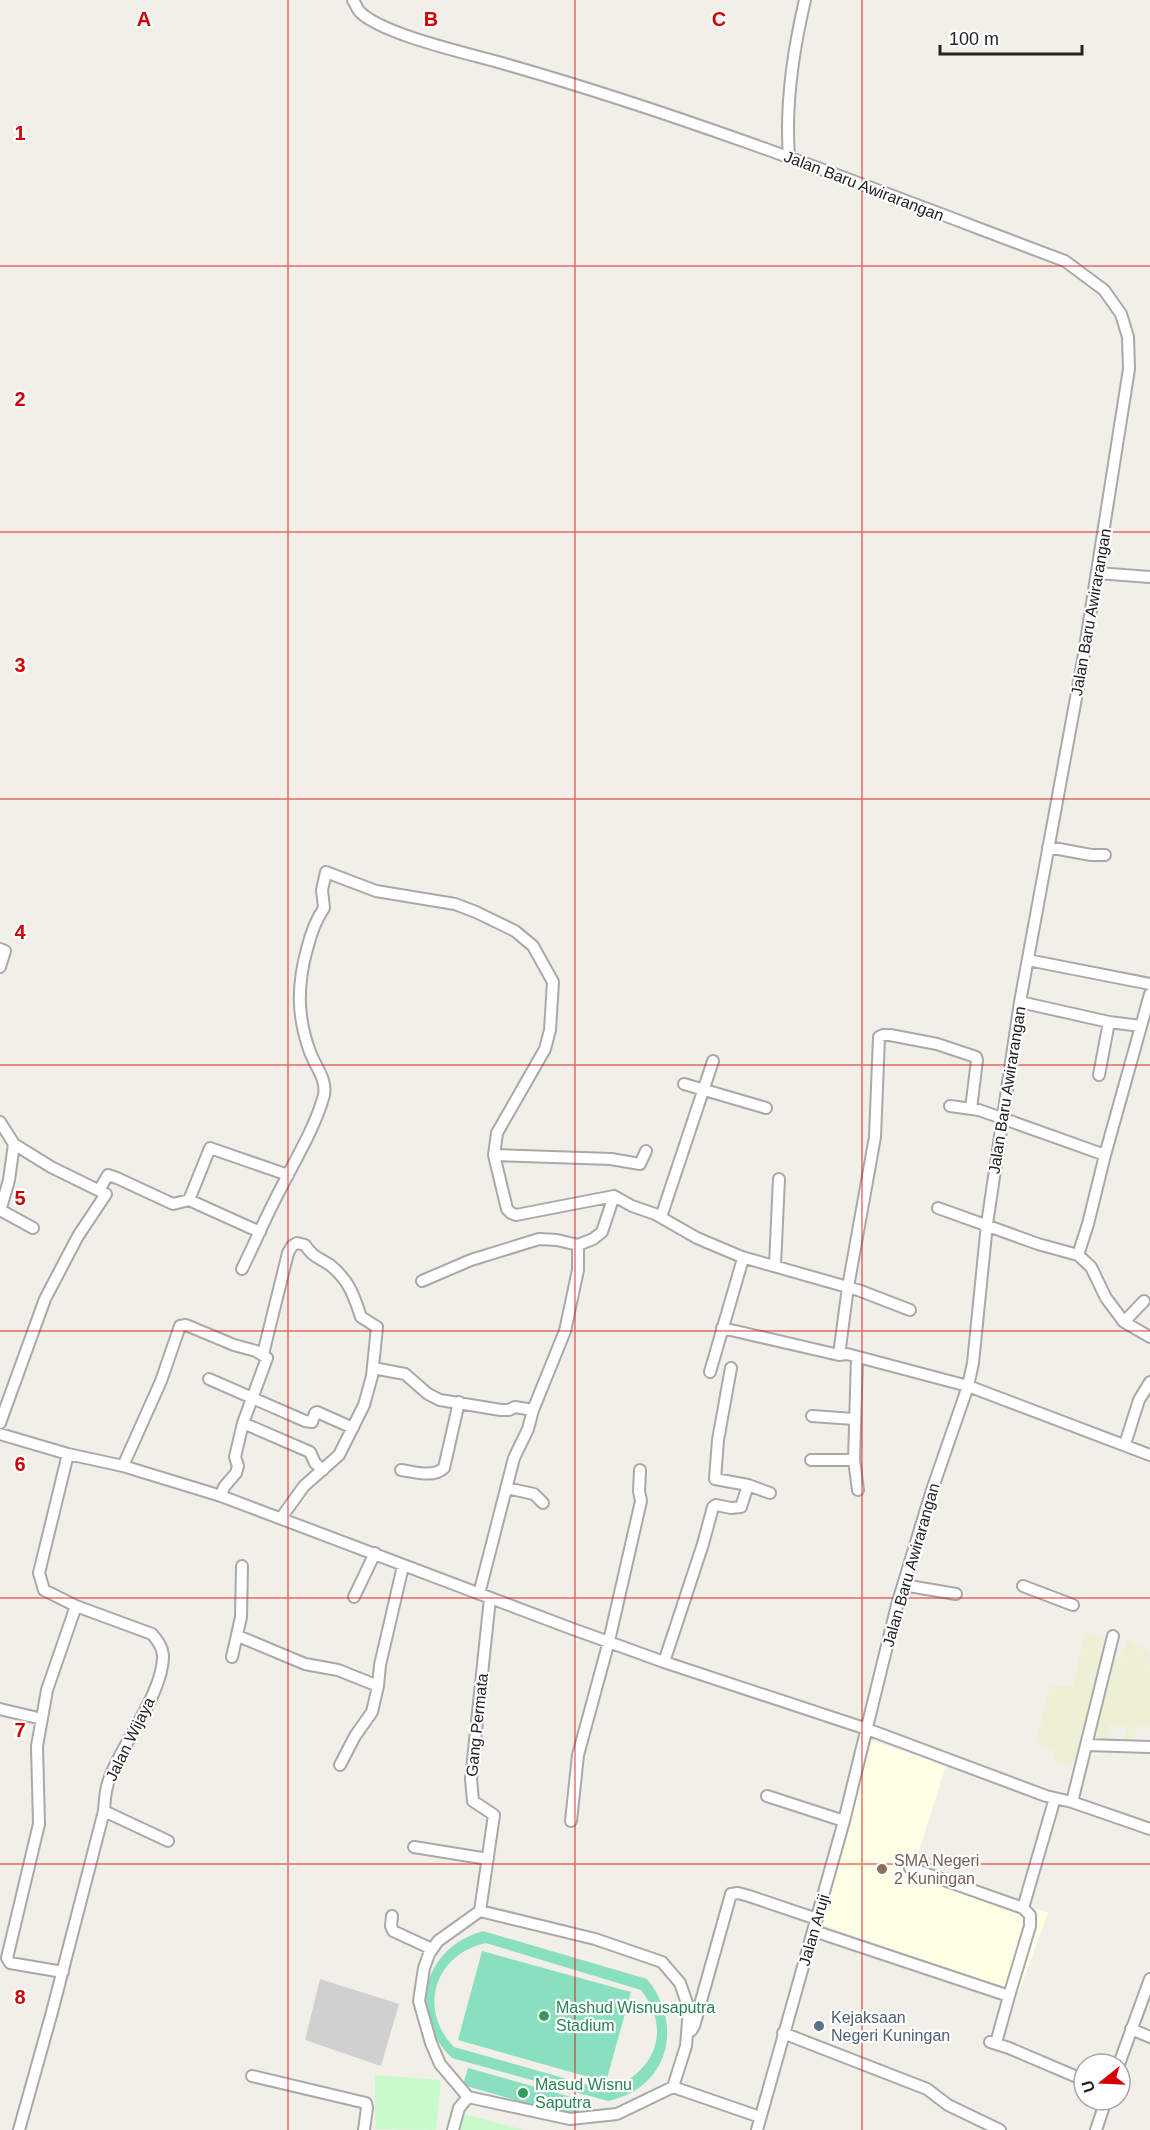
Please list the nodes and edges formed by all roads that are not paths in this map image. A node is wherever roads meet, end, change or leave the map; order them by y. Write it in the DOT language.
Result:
graph roads {
  1 [pos="353,0"];
  2 [pos="805,0"];
  3 [pos="789,157"];
  4 [pos="1097,573"];
  5 [pos="1150,577"];
  6 [pos="1048,847"];
  7 [pos="1105,855"];
  8 [pos="0,949"];
  9 [pos="1028,960"];
  10 [pos="0,967"];
  11 [pos="1150,984"];
  12 [pos="1149,998"];
  13 [pos="1020,1002"];
  14 [pos="1109,1022"];
  15 [pos="1141,1026"];
  16 [pos="713,1061"];
  17 [pos="1099,1075"];
  18 [pos="684,1084"];
  19 [pos="703,1090"];
  20 [pos="950,1106"];
  21 [pos="766,1108"];
  22 [pos="971,1108"];
  23 [pos="1002,1120"];
  24 [pos="0,1122"];
  25 [pos="14,1144"];
  26 [pos="646,1151"];
  27 [pos="494,1155"];
  28 [pos="1105,1155"];
  29 [pos="288,1175"];
  30 [pos="779,1179"];
  31 [pos="99,1190"];
  32 [pos="189,1200"];
  33 [pos="612,1200"];
  34 [pos="938,1208"];
  35 [pos="0,1210"];
  36 [pos="661,1217"];
  37 [pos="987,1224"];
  38 [pos="33,1228"];
  39 [pos="260,1232"];
  40 [pos="578,1245"];
  41 [pos="1078,1255"];
  42 [pos="742,1262"];
  43 [pos="775,1265"];
  44 [pos="242,1269"];
  45 [pos="422,1281"];
  46 [pos="848,1291"];
  47 [pos="1144,1301"];
  48 [pos="910,1310"];
  49 [pos="1124,1322"];
  50 [pos="722,1328"];
  51 [pos="1150,1337"];
  52 [pos="263,1354"];
  53 [pos="839,1355"];
  54 [pos="857,1358"];
  55 [pos="373,1368"];
  56 [pos="731,1368"];
  57 [pos="711,1372"];
  58 [pos="208,1379"];
  59 [pos="1150,1382"];
  60 [pos="968,1386"];
  61 [pos="253,1397"];
  62 [pos="459,1402"];
  63 [pos="533,1410"];
  64 [pos="812,1416"];
  65 [pos="854,1419"];
  66 [pos="0,1423"];
  67 [pos="243,1423"];
  68 [pos="353,1428"];
  69 [pos="0,1434"];
  70 [pos="1126,1440"];
  71 [pos="68,1454"];
  72 [pos="1150,1455"];
  73 [pos="811,1460"];
  74 [pos="854,1460"];
  75 [pos="123,1466"];
  76 [pos="322,1470"];
  77 [pos="401,1470"];
  78 [pos="640,1470"];
  79 [pos="748,1485"];
  80 [pos="506,1488"];
  81 [pos="858,1490"];
  82 [pos="770,1493"];
  83 [pos="221,1496"];
  84 [pos="543,1503"];
  85 [pos="281,1518"];
  86 [pos="375,1553"];
  87 [pos="242,1566"];
  88 [pos="403,1566"];
  89 [pos="903,1585"];
  90 [pos="1023,1586"];
  91 [pos="479,1594"];
  92 [pos="956,1594"];
  93 [pos="354,1597"];
  94 [pos="490,1598"];
  95 [pos="1073,1605"];
  96 [pos="76,1606"];
  97 [pos="238,1636"];
  98 [pos="1113,1636"];
  99 [pos="609,1641"];
  100 [pos="232,1657"];
  101 [pos="664,1662"];
  102 [pos="378,1686"];
  103 [pos="0,1709"];
  104 [pos="42,1719"];
  105 [pos="867,1729"];
  106 [pos="1086,1745"];
  107 [pos="1150,1747"];
  108 [pos="340,1765"];
  109 [pos="767,1796"];
  110 [pos="1055,1798"];
  111 [pos="1072,1802"];
  112 [pos="104,1811"];
  113 [pos="571,1821"];
  114 [pos="844,1821"];
  115 [pos="1150,1829"];
  116 [pos="168,1841"];
  117 [pos="414,1847"];
  118 [pos="488,1859"];
  119 [pos="910,1868"];
  120 [pos="1023,1908"];
  121 [pos="480,1911"];
  122 [pos="393,1916"];
  123 [pos="817,1919"];
  124 [pos="814,1931"];
  125 [pos="432,1949"];
  126 [pos="63,1972"];
  127 [pos="1150,1979"];
  128 [pos="1009,1996"];
  129 [pos="1131,2030"];
  130 [pos="783,2033"];
  131 [pos="687,2037"];
  132 [pos="1150,2037"];
  133 [pos="1123,2052"];
  134 [pos="1072,2075"];
  135 [pos="252,2076"];
  136 [pos="673,2086"];
  137 [pos="468,2097"];
  138 [pos="1102,2112"];
  139 [pos="760,2117"];
  140 [pos="564,2118"];
  141 [pos="19,2130"];
  142 [pos="364,2130"];
  143 [pos="453,2130"];
  144 [pos="561,2130"];
  145 [pos="757,2130"];
  146 [pos="1000,2130"];
  147 [pos="1096,2130"];
  1 -- 3 [label="street, Jalan Baru Awirarangan"];
  2 -- 3 [label="street"];
  3 -- 4 [label="street, Jalan Baru Awirarangan"];
  4 -- 5 [label="street"];
  4 -- 6 [label="street, Jalan Baru Awirarangan"];
  6 -- 7 [label="street"];
  6 -- 9 [label="street, Jalan Baru Awirarangan"];
  8 -- 10 [label="street"];
  9 -- 11 [label="street"];
  9 -- 13 [label="street, Jalan Baru Awirarangan"];
  12 -- 15 [label="street"];
  13 -- 14 [label="street"];
  13 -- 23 [label="street, Jalan Baru Awirarangan"];
  14 -- 15 [label="street"];
  14 -- 17 [label="street"];
  15 -- 28 [label="street"];
  16 -- 19 [label="street"];
  18 -- 19 [label="street"];
  19 -- 21 [label="street"];
  19 -- 36 [label="street"];
  20 -- 22 [label="street"];
  22 -- 23 [label="street"];
  22 -- 46 [label="street"];
  23 -- 28 [label="street"];
  23 -- 37 [label="street, Jalan Baru Awirarangan"];
  24 -- 25 [label="street"];
  25 -- 31 [label="street"];
  25 -- 35 [label="street"];
  26 -- 27 [label="street"];
  27 -- 29 [label="street"];
  27 -- 33 [label="street"];
  28 -- 41 [label="street"];
  29 -- 32 [label="street"];
  29 -- 39 [label="street"];
  30 -- 43 [label="street"];
  31 -- 32 [label="street"];
  31 -- 66 [label="street"];
  32 -- 39 [label="street"];
  33 -- 36 [label="street"];
  33 -- 40 [label="street"];
  34 -- 37 [label="street"];
  35 -- 38 [label="street"];
  36 -- 43 [label="street"];
  37 -- 41 [label="street"];
  37 -- 60 [label="street, Jalan Baru Awirarangan"];
  39 -- 44 [label="street"];
  40 -- 45 [label="street"];
  40 -- 63 [label="street"];
  41 -- 49 [label="street"];
  42 -- 50 [label="street"];
  43 -- 46 [label="street"];
  46 -- 48 [label="street"];
  46 -- 53 [label="street"];
  47 -- 49 [label="street"];
  49 -- 51 [label="street"];
  50 -- 53 [label="street"];
  50 -- 57 [label="street"];
  52 -- 55 [label="street"];
  52 -- 61 [label="street"];
  52 -- 75 [label="street"];
  53 -- 54 [label="street"];
  54 -- 60 [label="street"];
  54 -- 65 [label="street"];
  55 -- 62 [label="street"];
  55 -- 68 [label="street"];
  56 -- 79 [label="street"];
  58 -- 61 [label="street"];
  59 -- 70 [label="street"];
  60 -- 70 [label="street"];
  60 -- 89 [label="street, Jalan Baru Awirarangan"];
  61 -- 67 [label="street"];
  61 -- 68 [label="street"];
  62 -- 63 [label="street"];
  62 -- 77 [label="street"];
  63 -- 80 [label="street"];
  64 -- 65 [label="street"];
  65 -- 74 [label="street"];
  67 -- 76 [label="street"];
  67 -- 83 [label="street"];
  68 -- 76 [label="street"];
  69 -- 71 [label="street"];
  70 -- 72 [label="street"];
  71 -- 75 [label="street"];
  71 -- 96 [label="street, Jalan Wijaya"];
  73 -- 74 [label="street"];
  74 -- 81 [label="street"];
  75 -- 83 [label="street"];
  76 -- 85 [label="street"];
  78 -- 99 [label="street"];
  79 -- 82 [label="street"];
  79 -- 101 [label="street"];
  80 -- 84 [label="street"];
  80 -- 91 [label="street"];
  83 -- 85 [label="street"];
  85 -- 86 [label="street"];
  86 -- 88 [label="street"];
  86 -- 93 [label="street"];
  87 -- 97 [label="street"];
  88 -- 91 [label="street"];
  88 -- 102 [label="street"];
  89 -- 92 [label="street"];
  89 -- 105 [label="street, Jalan Baru Awirarangan"];
  90 -- 95 [label="street"];
  91 -- 94 [label="street"];
  94 -- 99 [label="street"];
  94 -- 118 [label="street, Gang Permata"];
  96 -- 104 [label="street"];
  96 -- 112 [label="street, Jalan Wijaya"];
  97 -- 100 [label="street"];
  97 -- 102 [label="street"];
  98 -- 106 [label="street"];
  99 -- 101 [label="street"];
  99 -- 113 [label="street"];
  101 -- 105 [label="street"];
  102 -- 108 [label="street"];
  103 -- 104 [label="street"];
  104 -- 126 [label="street"];
  105 -- 110 [label="street"];
  105 -- 114 [label="street, Jalan Aruji"];
  106 -- 107 [label="street"];
  106 -- 111 [label="street"];
  109 -- 114 [label="street"];
  110 -- 111 [label="street"];
  110 -- 120 [label="street"];
  111 -- 115 [label="street"];
  112 -- 116 [label="street"];
  112 -- 126 [label="street, Jalan Wijaya"];
  114 -- 123 [label="street, Jalan Aruji"];
  117 -- 118 [label="street"];
  118 -- 121 [label="street, Gang Permata"];
  119 -- 120 [label="street"];
  120 -- 128 [label="street"];
  121 -- 125 [label="street"];
  121 -- 131 [label="street"];
  122 -- 125 [label="street"];
  123 -- 124 [label="street, Jalan Aruji"];
  123 -- 131 [label="street"];
  124 -- 128 [label="street"];
  124 -- 130 [label="street, Jalan Aruji"];
  125 -- 137 [label="street"];
  126 -- 141 [label="street, Jalan Wijaya"];
  127 -- 129 [label="street"];
  128 -- 134 [label="street"];
  129 -- 132 [label="street"];
  129 -- 133 [label="street"];
  130 -- 139 [label="street, Jalan Aruji"];
  130 -- 146 [label="street"];
  131 -- 136 [label="street"];
  135 -- 142 [label="street"];
  136 -- 139 [label="street"];
  136 -- 140 [label="street"];
  137 -- 140 [label="street"];
  137 -- 143 [label="street"];
  138 -- 147 [label="street"];
  139 -- 145 [label="street, Jalan Aruji"];
  140 -- 144 [label="street"];
}
